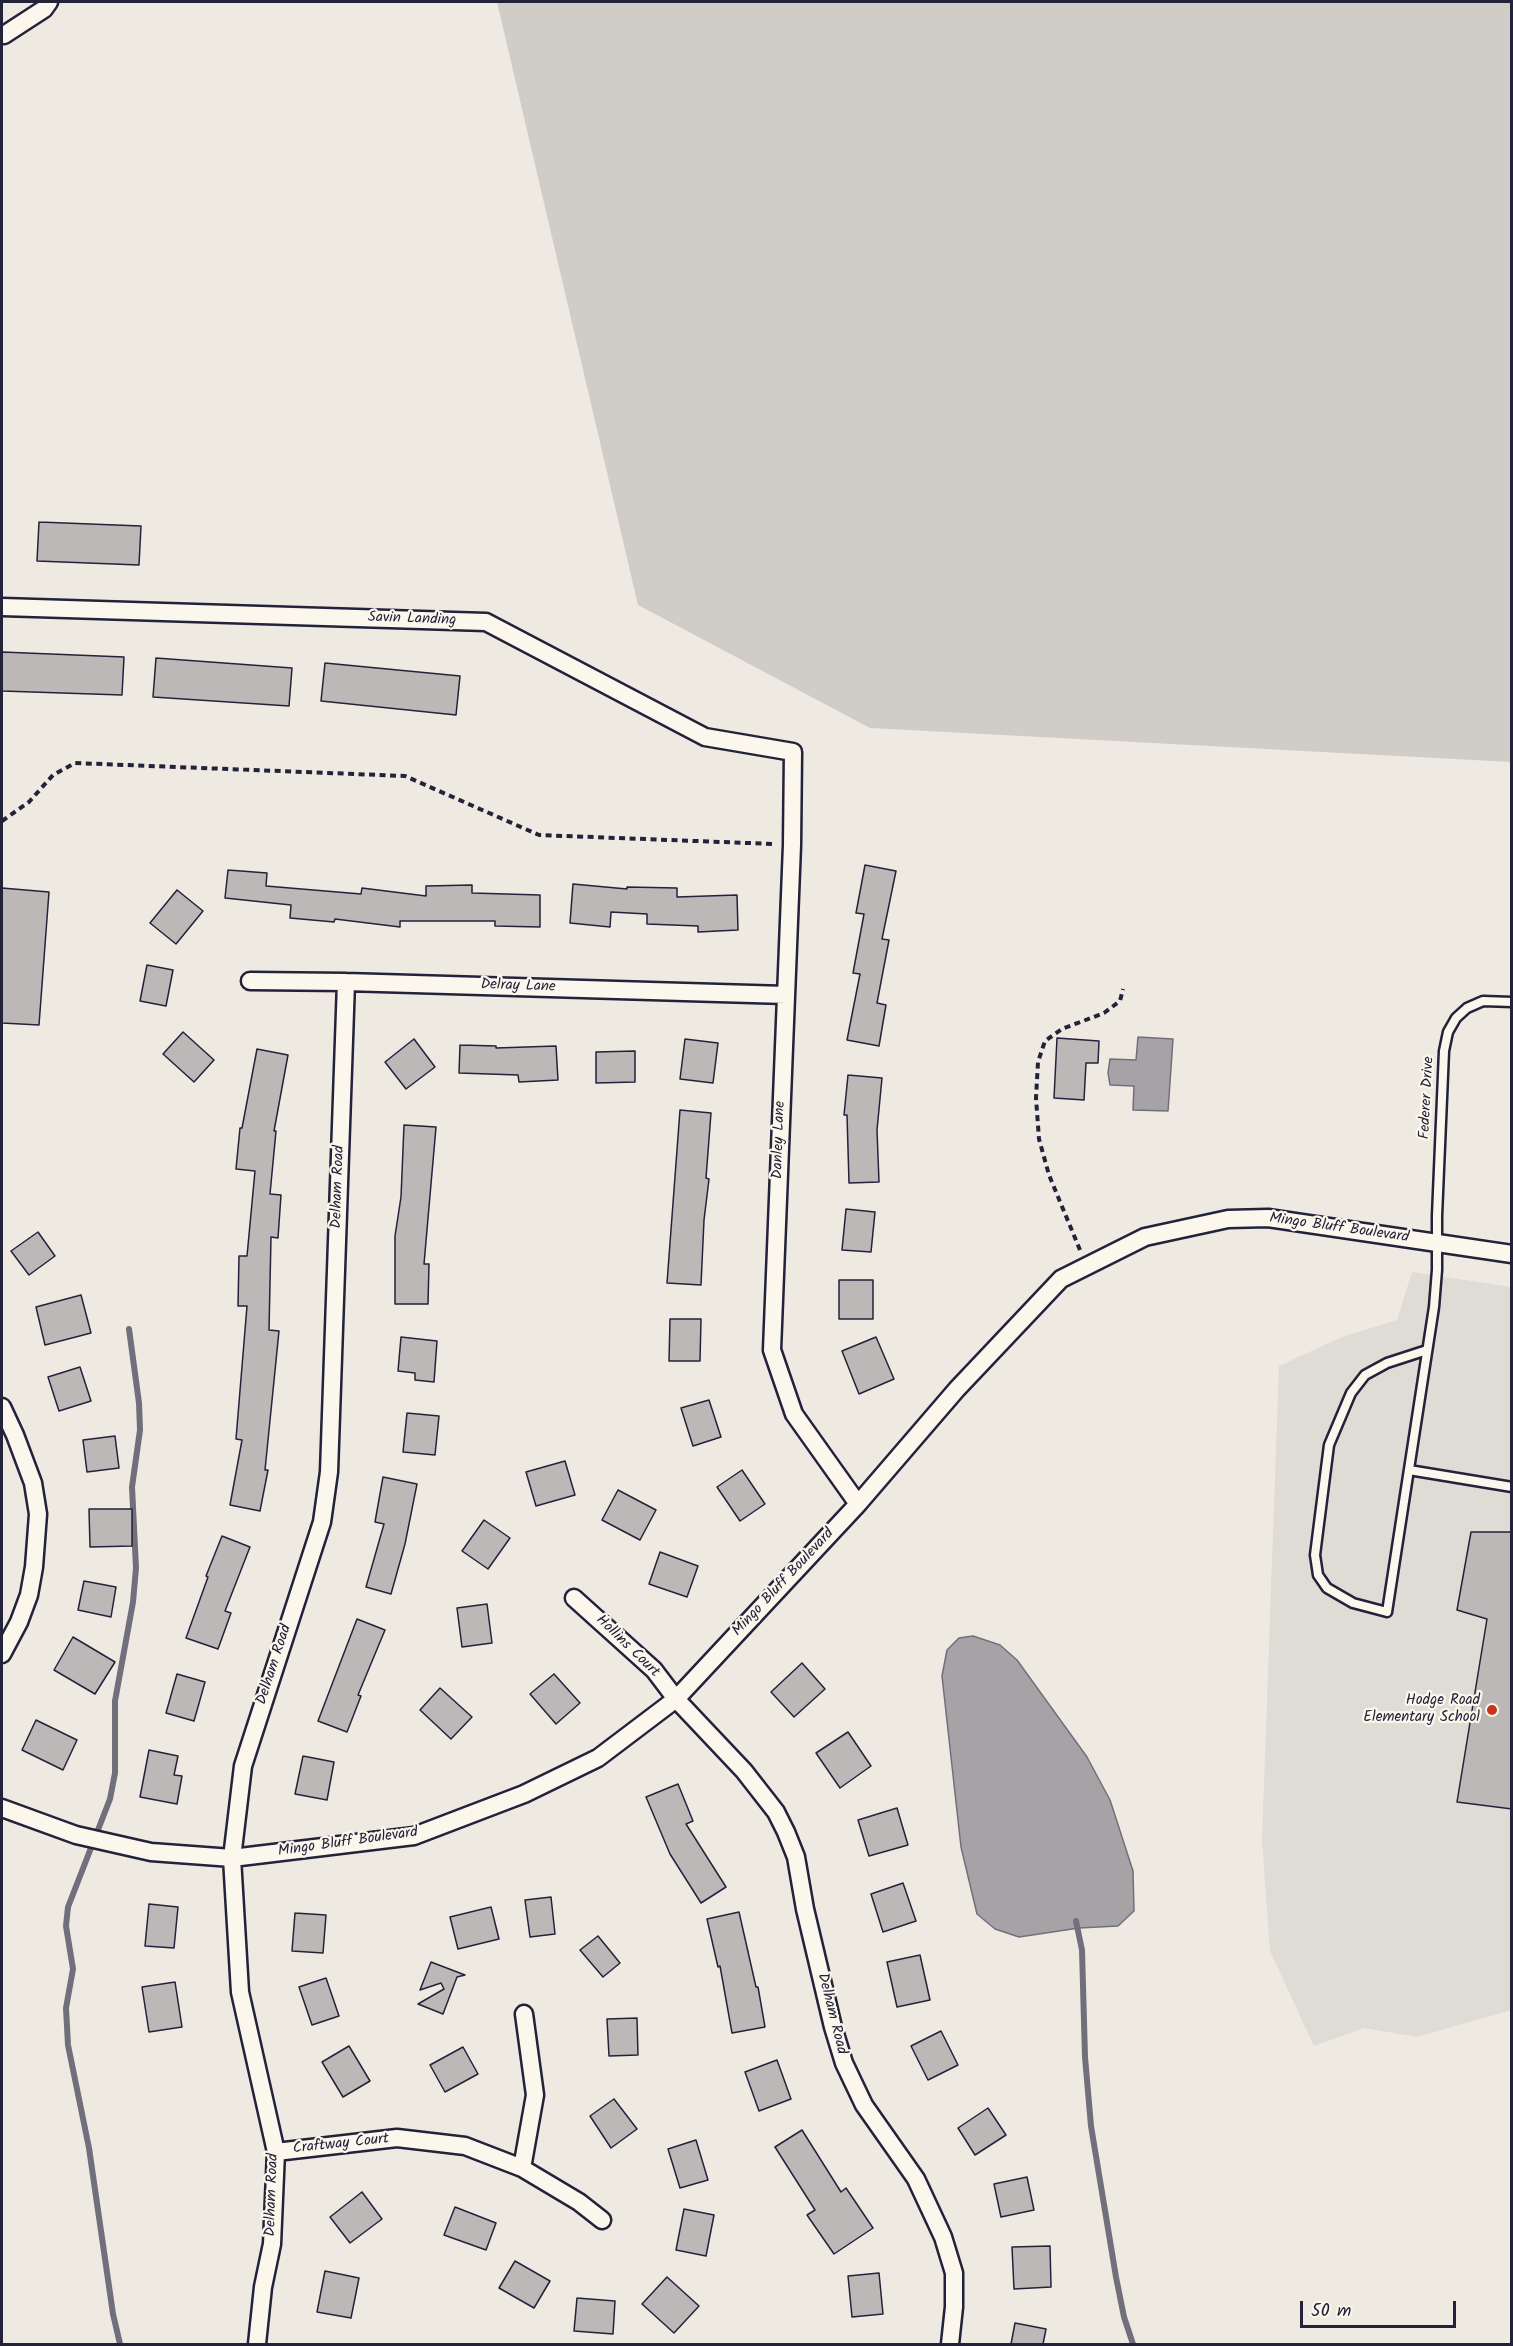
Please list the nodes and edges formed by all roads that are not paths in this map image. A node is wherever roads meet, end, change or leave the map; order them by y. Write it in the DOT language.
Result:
graph roads {
  1 [pos="49,2"];
  2 [pos="4,35"];
  3 [pos="2,607"];
  4 [pos="793,752"];
  5 [pos="250,981"];
  6 [pos="346,982"];
  7 [pos="786,995"];
  8 [pos="1512,1002"];
  9 [pos="1436,1243"];
  10 [pos="1512,1254"];
  11 [pos="1427,1350"];
  12 [pos="2,1407"];
  13 [pos="1410,1470"];
  14 [pos="1512,1487"];
  15 [pos="858,1504"];
  16 [pos="574,1598"];
  17 [pos="2,1654"];
  18 [pos="676,1699"];
  19 [pos="2,1808"];
  20 [pos="232,1858"];
  21 [pos="524,2014"];
  22 [pos="276,2152"];
  23 [pos="522,2168"];
  24 [pos="602,2220"];
  25 [pos="257,2344"];
  26 [pos="950,2344"];
  1 -- 2 [label="street"];
  3 -- 4 [label="street, Savin Landing"];
  4 -- 7 [label="street, Danley Lane"];
  5 -- 6 [label="street, Delray Lane"];
  6 -- 7 [label="street, Delray Lane"];
  6 -- 20 [label="street, Delham Road"];
  7 -- 15 [label="street, Danley Lane"];
  8 -- 9 [label="lane, Federer Drive"];
  9 -- 10 [label="street, Mingo Bluff Boulevard"];
  9 -- 11 [label="lane, Federer Drive"];
  9 -- 15 [label="street, Mingo Bluff Boulevard"];
  11 -- 13 [label="lane, Federer Drive"];
  11 -- 13 [label="lane, Federer Drive"];
  12 -- 17 [label="street"];
  13 -- 14 [label="lane"];
  15 -- 18 [label="street, Mingo Bluff Boulevard"];
  16 -- 18 [label="street, Hollins Court"];
  18 -- 20 [label="street, Mingo Bluff Boulevard"];
  18 -- 26 [label="street, Delham Road"];
  19 -- 20 [label="street, Mingo Bluff Boulevard"];
  20 -- 22 [label="street, Delham Road"];
  21 -- 23 [label="street"];
  22 -- 23 [label="street, Craftway Court"];
  22 -- 25 [label="street, Delham Road"];
  23 -- 24 [label="street, Craftway Court"];
}
